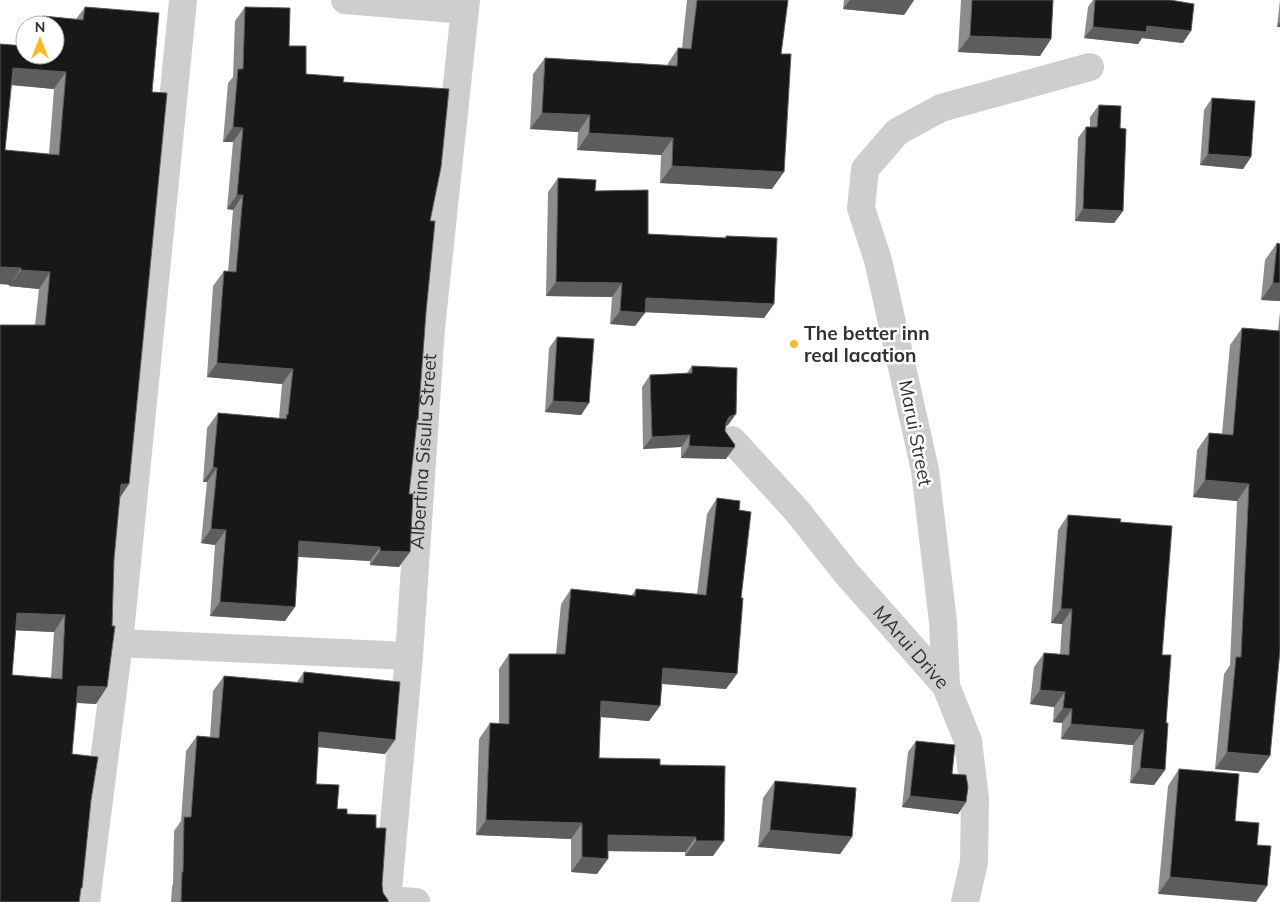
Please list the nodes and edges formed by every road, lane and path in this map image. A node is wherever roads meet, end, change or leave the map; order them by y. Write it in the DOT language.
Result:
graph roads {
  1 [pos="183,0"];
  2 [pos="345,0"];
  3 [pos="465,5"];
  4 [pos="1090,67"];
  5 [pos="732,440"];
  6 [pos="119,643"];
  7 [pos="409,656"];
  8 [pos="946,686"];
  9 [pos="387,901"];
  10 [pos="86,902"];
  11 [pos="416,902"];
  12 [pos="964,902"];
  1 -- 6 [label="street"];
  2 -- 3 [label="street"];
  3 -- 7 [label="street, Albertina Sisulu Street"];
  4 -- 8 [label="street, Marui Street"];
  5 -- 8 [label="street, MArui Drive"];
  6 -- 7 [label="street"];
  6 -- 10 [label="street"];
  7 -- 9 [label="street, Albertina Sisulu Street"];
  8 -- 12 [label="street, MArui Drive"];
  9 -- 11 [label="street"];
}
